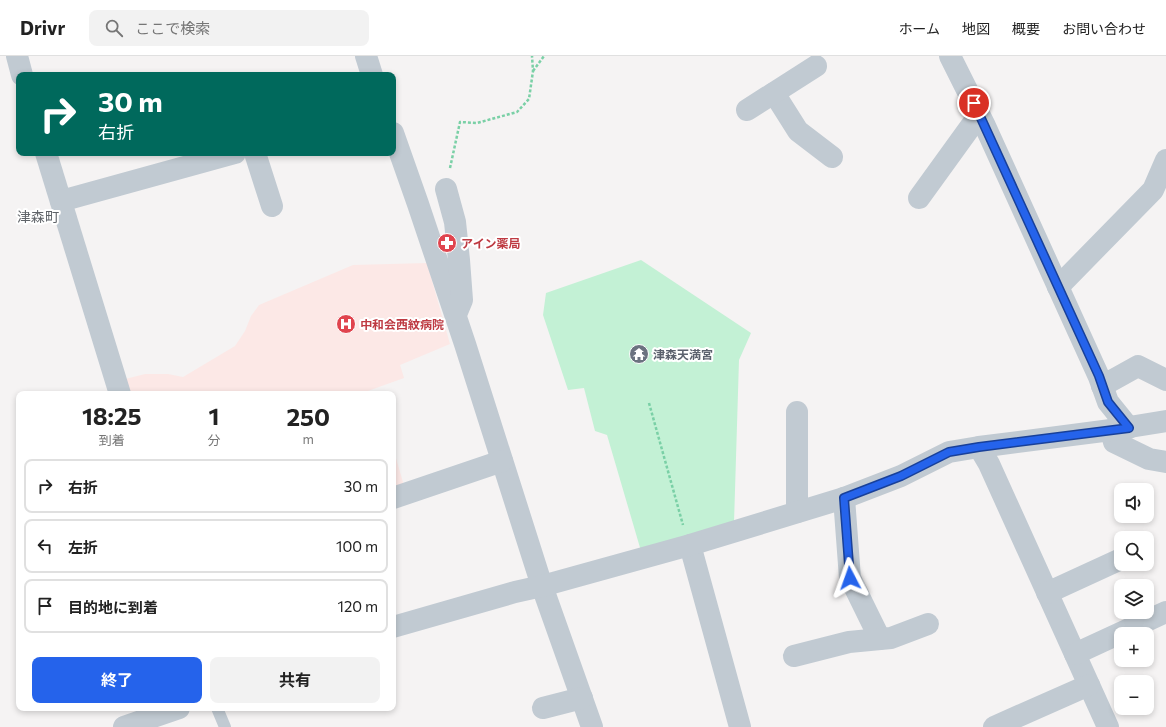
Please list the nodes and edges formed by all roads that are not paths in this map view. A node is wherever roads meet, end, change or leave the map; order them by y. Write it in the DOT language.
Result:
graph roads {
  1 [pos="3,56"];
  2 [pos="17,56"];
  3 [pos="366,56"];
  4 [pos="950,56"];
  5 [pos="0,57"];
  6 [pos="817,68"];
  7 [pos="21,72"];
  8 [pos="371,72"];
  9 [pos="774,93"];
  10 [pos="747,110"];
  11 [pos="979,115"];
  12 [pos="396,142"];
  13 [pos="47,156"];
  14 [pos="224,156"];
  15 [pos="256,156"];
  16 [pos="832,157"];
  17 [pos="1166,160"];
  18 [pos="446,189"];
  19 [pos="919,198"];
  20 [pos="61,202"];
  21 [pos="272,206"];
  22 [pos="1058,287"];
  23 [pos="455,315"];
  24 [pos="1166,380"];
  25 [pos="1102,386"];
  26 [pos="119,391"];
  27 [pos="797,412"];
  28 [pos="1166,421"];
  29 [pos="1120,429"];
  30 [pos="979,447"];
  31 [pos="502,461"];
  32 [pos="1166,462"];
  33 [pos="396,497"];
  34 [pos="844,498"];
  35 [pos="797,512"];
  36 [pos="690,544"];
  37 [pos="1114,562"];
  38 [pos="542,586"];
  39 [pos="1047,593"];
  40 [pos="1166,612"];
  41 [pos="928,624"];
  42 [pos="396,626"];
  43 [pos="880,639"];
  44 [pos="1075,654"];
  45 [pos="794,656"];
  46 [pos="1089,685"];
  47 [pos="582,698"];
  48 [pos="543,708"];
  49 [pos="170,711"];
  50 [pos="218,711"];
  51 [pos="124,727"];
  52 [pos="225,727"];
  53 [pos="592,727"];
  54 [pos="740,727"];
  55 [pos="994,727"];
  56 [pos="1108,727"];
  1 -- 5 [label="street"];
  2 -- 7 [label="street"];
  3 -- 8 [label="street"];
  4 -- 11 [label="street"];
  6 -- 9 [label="street"];
  9 -- 10 [label="street"];
  9 -- 16 [label="street"];
  11 -- 19 [label="street"];
  11 -- 22 [label="street"];
  12 -- 23 [label="street"];
  13 -- 20 [label="street"];
  14 -- 20 [label="street"];
  15 -- 21 [label="street"];
  17 -- 22 [label="street"];
  18 -- 23 [label="street"];
  20 -- 26 [label="street"];
  22 -- 25 [label="street"];
  23 -- 31 [label="street"];
  24 -- 25 [label="street"];
  25 -- 29 [label="street"];
  27 -- 35 [label="street"];
  28 -- 29 [label="street"];
  29 -- 30 [label="street"];
  29 -- 32 [label="street"];
  30 -- 34 [label="street"];
  30 -- 39 [label="street"];
  31 -- 33 [label="street"];
  31 -- 38 [label="street"];
  34 -- 35 [label="street"];
  34 -- 43 [label="street"];
  35 -- 36 [label="street"];
  36 -- 38 [label="street"];
  36 -- 54 [label="street"];
  37 -- 39 [label="street"];
  38 -- 42 [label="street"];
  38 -- 47 [label="street"];
  39 -- 44 [label="street"];
  40 -- 44 [label="street"];
  41 -- 43 [label="street"];
  43 -- 45 [label="street"];
  44 -- 46 [label="street"];
  46 -- 55 [label="street"];
  46 -- 56 [label="street"];
  47 -- 48 [label="street"];
  47 -- 53 [label="street"];
  49 -- 51 [label="street"];
  50 -- 52 [label="lane"];
}
